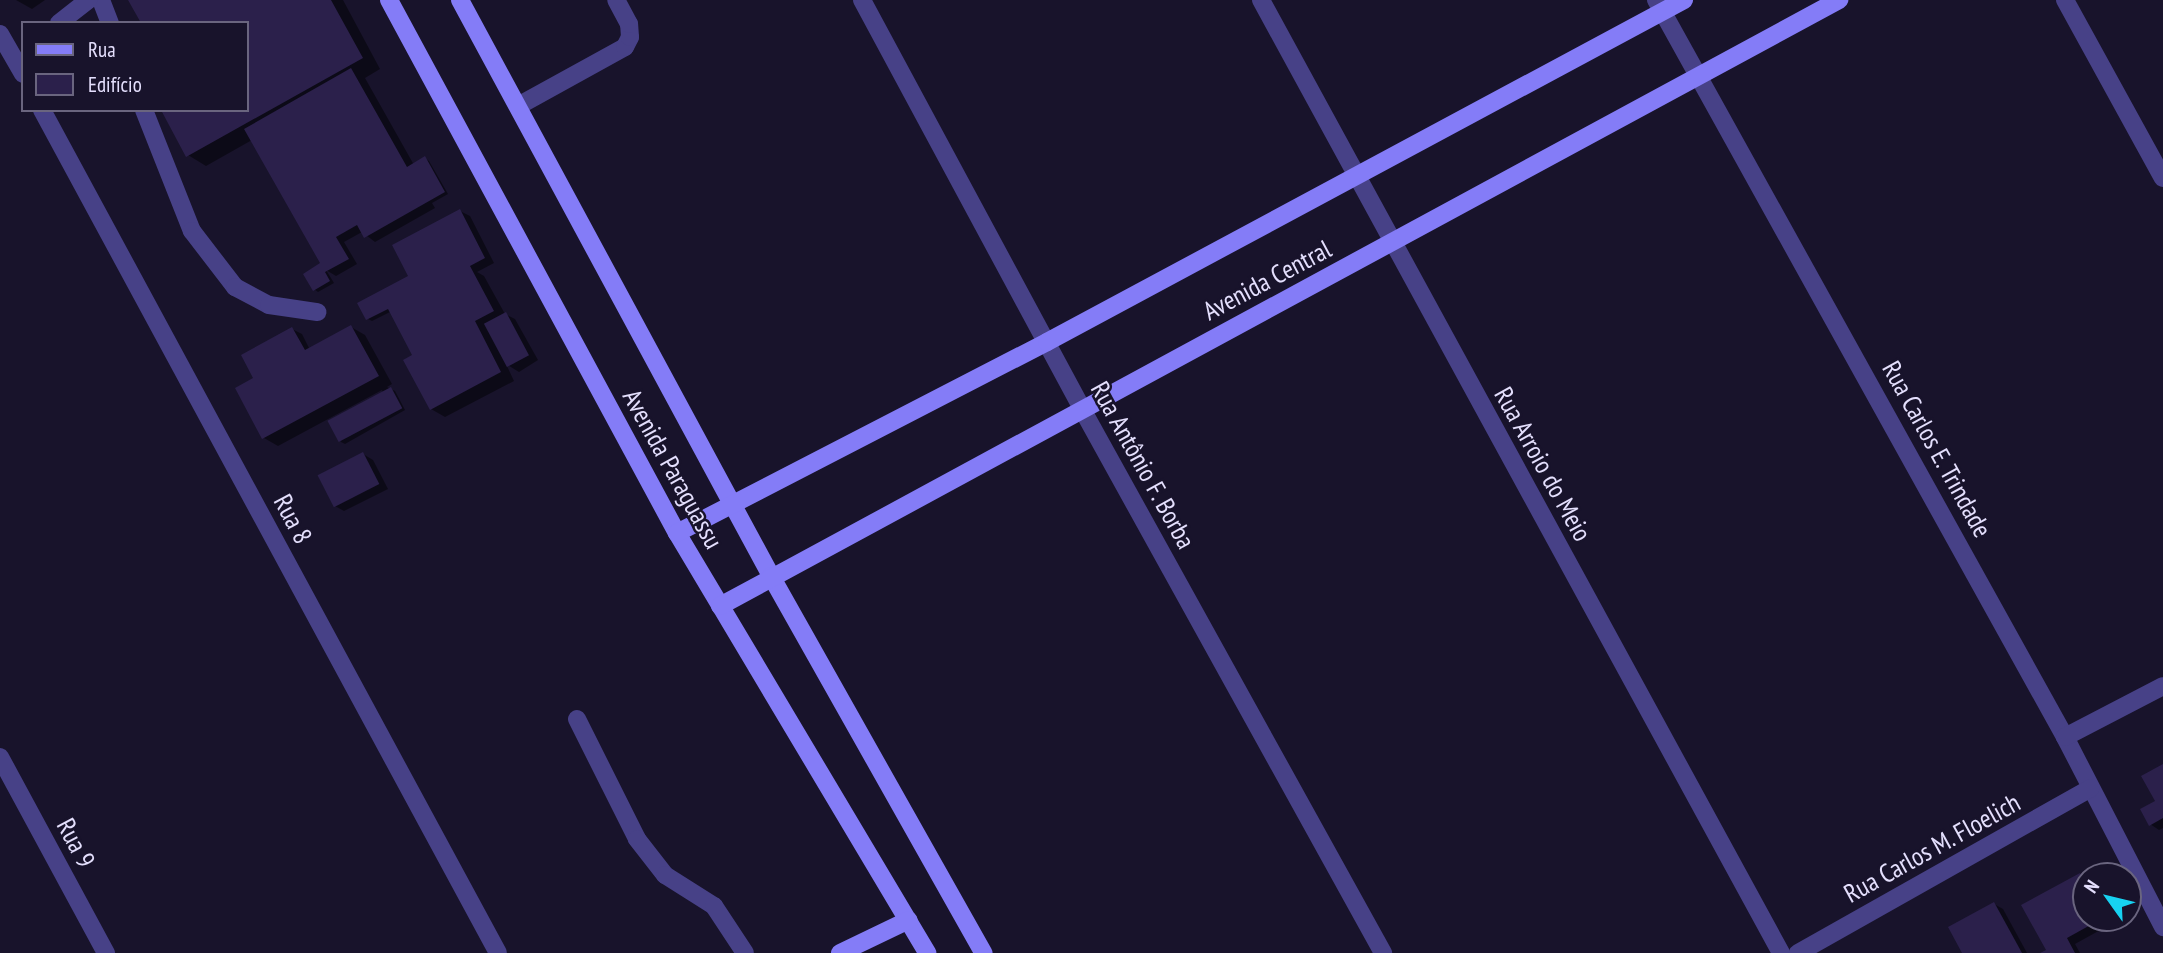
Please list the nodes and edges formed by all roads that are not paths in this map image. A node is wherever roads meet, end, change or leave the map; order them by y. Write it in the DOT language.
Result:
graph roads {
  1 [pos="88,0"];
  2 [pos="101,0"];
  3 [pos="389,0"];
  4 [pos="460,0"];
  5 [pos="616,0"];
  6 [pos="863,0"];
  7 [pos="1261,0"];
  8 [pos="1684,0"];
  9 [pos="1839,0"];
  10 [pos="2065,0"];
  11 [pos="1660,6"];
  12 [pos="62,21"];
  13 [pos="109,21"];
  14 [pos="0,34"];
  15 [pos="15,64"];
  16 [pos="1701,75"];
  17 [pos="518,106"];
  18 [pos="43,112"];
  19 [pos="145,112"];
  20 [pos="1356,176"];
  21 [pos="2163,178"];
  22 [pos="1392,242"];
  23 [pos="317,312"];
  24 [pos="1047,342"];
  25 [pos="1082,409"];
  26 [pos="735,503"];
  27 [pos="677,533"];
  28 [pos="771,576"];
  29 [pos="720,606"];
  30 [pos="2163,687"];
  31 [pos="577,719"];
  32 [pos="2065,737"];
  33 [pos="0,757"];
  34 [pos="2091,788"];
  35 [pos="909,920"];
  36 [pos="2163,927"];
  37 [pos="106,953"];
  38 [pos="498,953"];
  39 [pos="745,953"];
  40 [pos="840,953"];
  41 [pos="927,953"];
  42 [pos="983,953"];
  43 [pos="1383,953"];
  44 [pos="1781,953"];
  45 [pos="1798,953"];
  1 -- 12 [label="street"];
  2 -- 13 [label="street"];
  3 -- 27 [label="street, Avenida Paraguassu"];
  4 -- 17 [label="street, Avenida Paraguassu"];
  5 -- 17 [label="street"];
  6 -- 24 [label="street, Rua Antônio F. Borba"];
  7 -- 20 [label="street, Rua Arroio do Meio"];
  8 -- 11 [label="street, Avenida Central"];
  9 -- 16 [label="street, Avenida Central"];
  10 -- 21 [label="street"];
  11 -- 16 [label="street, Rua Carlos E. Trindade"];
  11 -- 20 [label="street, Avenida Central"];
  14 -- 15 [label="street"];
  16 -- 22 [label="street, Avenida Central"];
  16 -- 32 [label="street, Rua Carlos E. Trindade"];
  17 -- 26 [label="street, Avenida Paraguassu"];
  18 -- 38 [label="street, Rua 8"];
  19 -- 23 [label="street"];
  20 -- 22 [label="street, Rua Arroio do Meio"];
  20 -- 24 [label="street, Avenida Central"];
  22 -- 25 [label="street, Avenida Central"];
  22 -- 44 [label="street, Rua Arroio do Meio"];
  24 -- 25 [label="street, Rua Antônio F. Borba"];
  24 -- 26 [label="street, Avenida Central"];
  25 -- 28 [label="street, Avenida Central"];
  25 -- 43 [label="street, Rua Antônio F. Borba"];
  26 -- 27 [label="street, Avenida Central"];
  26 -- 28 [label="street, Avenida Paraguassu"];
  27 -- 29 [label="street, Avenida Paraguassu"];
  28 -- 29 [label="street, Avenida Central"];
  28 -- 42 [label="street, Avenida Paraguassu"];
  29 -- 35 [label="street, Avenida Paraguassu"];
  30 -- 32 [label="street"];
  31 -- 39 [label="street"];
  32 -- 34 [label="street, Rua Carlos E. Trindade"];
  33 -- 37 [label="street, Rua 9"];
  34 -- 36 [label="street, Rua Carlos E. Trindade"];
  34 -- 45 [label="street, Rua Carlos M. Floelich"];
  35 -- 40 [label="street"];
  35 -- 41 [label="street, Avenida Paraguassu"];
}
